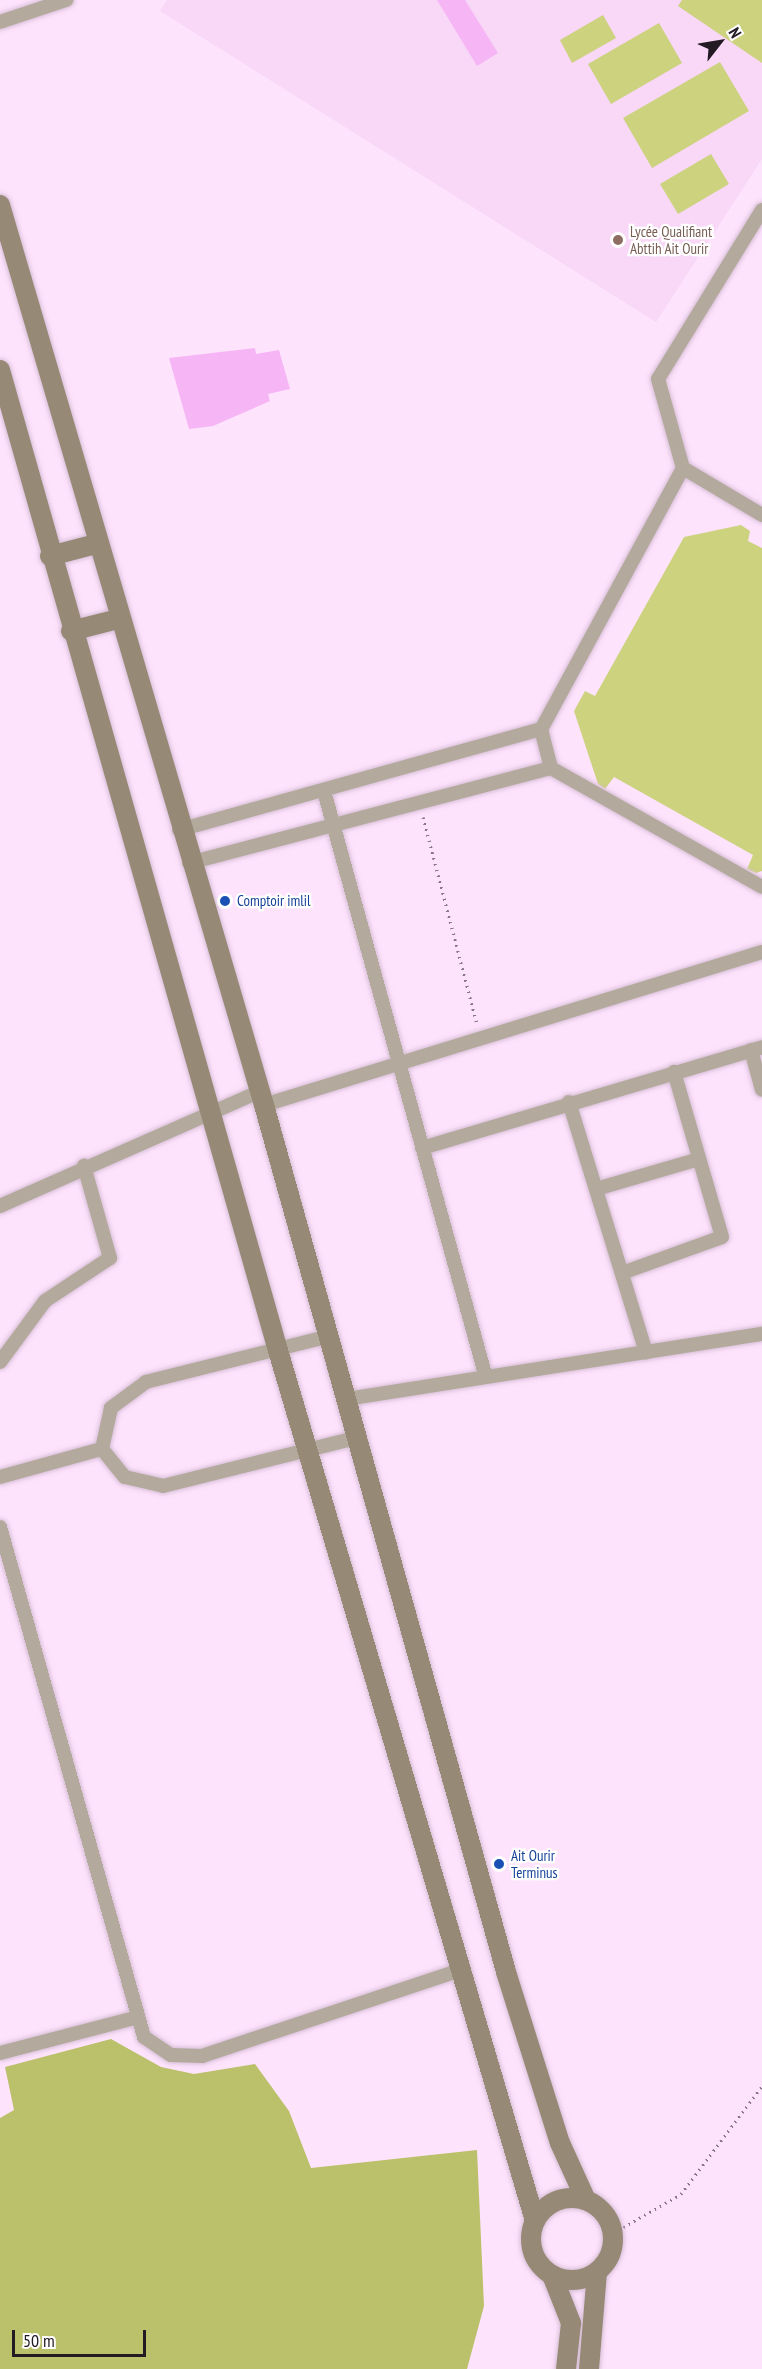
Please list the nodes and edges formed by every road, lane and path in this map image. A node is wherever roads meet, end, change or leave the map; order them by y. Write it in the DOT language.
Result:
graph roads {
  1 [pos="66,0"];
  2 [pos="0,22"];
  3 [pos="0,205"];
  4 [pos="762,210"];
  5 [pos="0,370"];
  6 [pos="683,468"];
  7 [pos="762,515"];
  8 [pos="96,544"];
  9 [pos="50,556"];
  10 [pos="118,620"];
  11 [pos="71,632"];
  12 [pos="541,729"];
  13 [pos="551,768"];
  14 [pos="324,791"];
  15 [pos="420,804"];
  16 [pos="331,826"];
  17 [pos="179,830"];
  18 [pos="189,863"];
  19 [pos="762,887"];
  20 [pos="762,952"];
  21 [pos="479,1035"];
  22 [pos="756,1049"];
  23 [pos="399,1060"];
  24 [pos="674,1072"];
  25 [pos="762,1090"];
  26 [pos="261,1099"];
  27 [pos="569,1102"];
  28 [pos="212,1109"];
  29 [pos="422,1148"];
  30 [pos="699,1159"];
  31 [pos="84,1166"];
  32 [pos="596,1189"];
  33 [pos="0,1206"];
  34 [pos="622,1273"];
  35 [pos="762,1334"];
  36 [pos="326,1337"];
  37 [pos="276,1347"];
  38 [pos="646,1352"];
  39 [pos="0,1362"];
  40 [pos="485,1374"];
  41 [pos="346,1399"];
  42 [pos="356,1438"];
  43 [pos="307,1448"];
  44 [pos="102,1449"];
  45 [pos="0,1477"];
  46 [pos="0,1527"];
  47 [pos="457,1971"];
  48 [pos="134,2018"];
  49 [pos="0,2053"];
  50 [pos="762,2086"];
  51 [pos="586,2200"];
  52 [pos="535,2222"];
  53 [pos="613,2233"];
  54 [pos="597,2272"];
  55 [pos="552,2275"];
  56 [pos="566,2369"];
  57 [pos="589,2369"];
  1 -- 2 [label="street"];
  3 -- 8 [label="main road"];
  4 -- 6 [label="street"];
  5 -- 9 [label="main road"];
  6 -- 7 [label="street"];
  6 -- 12 [label="street"];
  8 -- 9 [label="main road"];
  8 -- 10 [label="main road"];
  9 -- 11 [label="main road"];
  10 -- 11 [label="main road"];
  10 -- 17 [label="main road"];
  11 -- 28 [label="main road"];
  12 -- 13 [label="street"];
  12 -- 14 [label="street"];
  13 -- 15 [label="street"];
  13 -- 19 [label="street"];
  14 -- 16 [label="street"];
  14 -- 17 [label="street"];
  15 -- 16 [label="street"];
  15 -- 21 [label="path"];
  16 -- 18 [label="street"];
  16 -- 23 [label="street"];
  17 -- 18 [label="main road"];
  18 -- 26 [label="main road"];
  20 -- 21 [label="street"];
  21 -- 23 [label="street"];
  22 -- 24 [label="street"];
  22 -- 25 [label="street"];
  23 -- 26 [label="street"];
  23 -- 29 [label="street"];
  24 -- 27 [label="street"];
  24 -- 30 [label="street"];
  26 -- 28 [label="street"];
  26 -- 36 [label="main road"];
  27 -- 29 [label="street"];
  27 -- 32 [label="street"];
  28 -- 31 [label="street"];
  28 -- 37 [label="main road"];
  29 -- 40 [label="street"];
  30 -- 32 [label="street"];
  30 -- 34 [label="street"];
  31 -- 33 [label="street"];
  31 -- 39 [label="street"];
  32 -- 34 [label="street"];
  34 -- 38 [label="street"];
  35 -- 38 [label="street"];
  36 -- 37 [label="street"];
  36 -- 41 [label="main road"];
  37 -- 43 [label="main road"];
  37 -- 44 [label="street"];
  38 -- 40 [label="street"];
  40 -- 41 [label="street"];
  41 -- 42 [label="main road"];
  42 -- 43 [label="street"];
  42 -- 51 [label="main road"];
  43 -- 44 [label="street"];
  43 -- 47 [label="main road"];
  44 -- 45 [label="street"];
  46 -- 48 [label="street"];
  47 -- 48 [label="street"];
  47 -- 52 [label="main road"];
  48 -- 49 [label="street"];
  50 -- 53 [label="path"];
  51 -- 52 [label="main road"];
  51 -- 53 [label="main road"];
  52 -- 55 [label="main road"];
  53 -- 54 [label="main road"];
  54 -- 55 [label="main road"];
  54 -- 57 [label="main road"];
  55 -- 56 [label="main road"];
}
